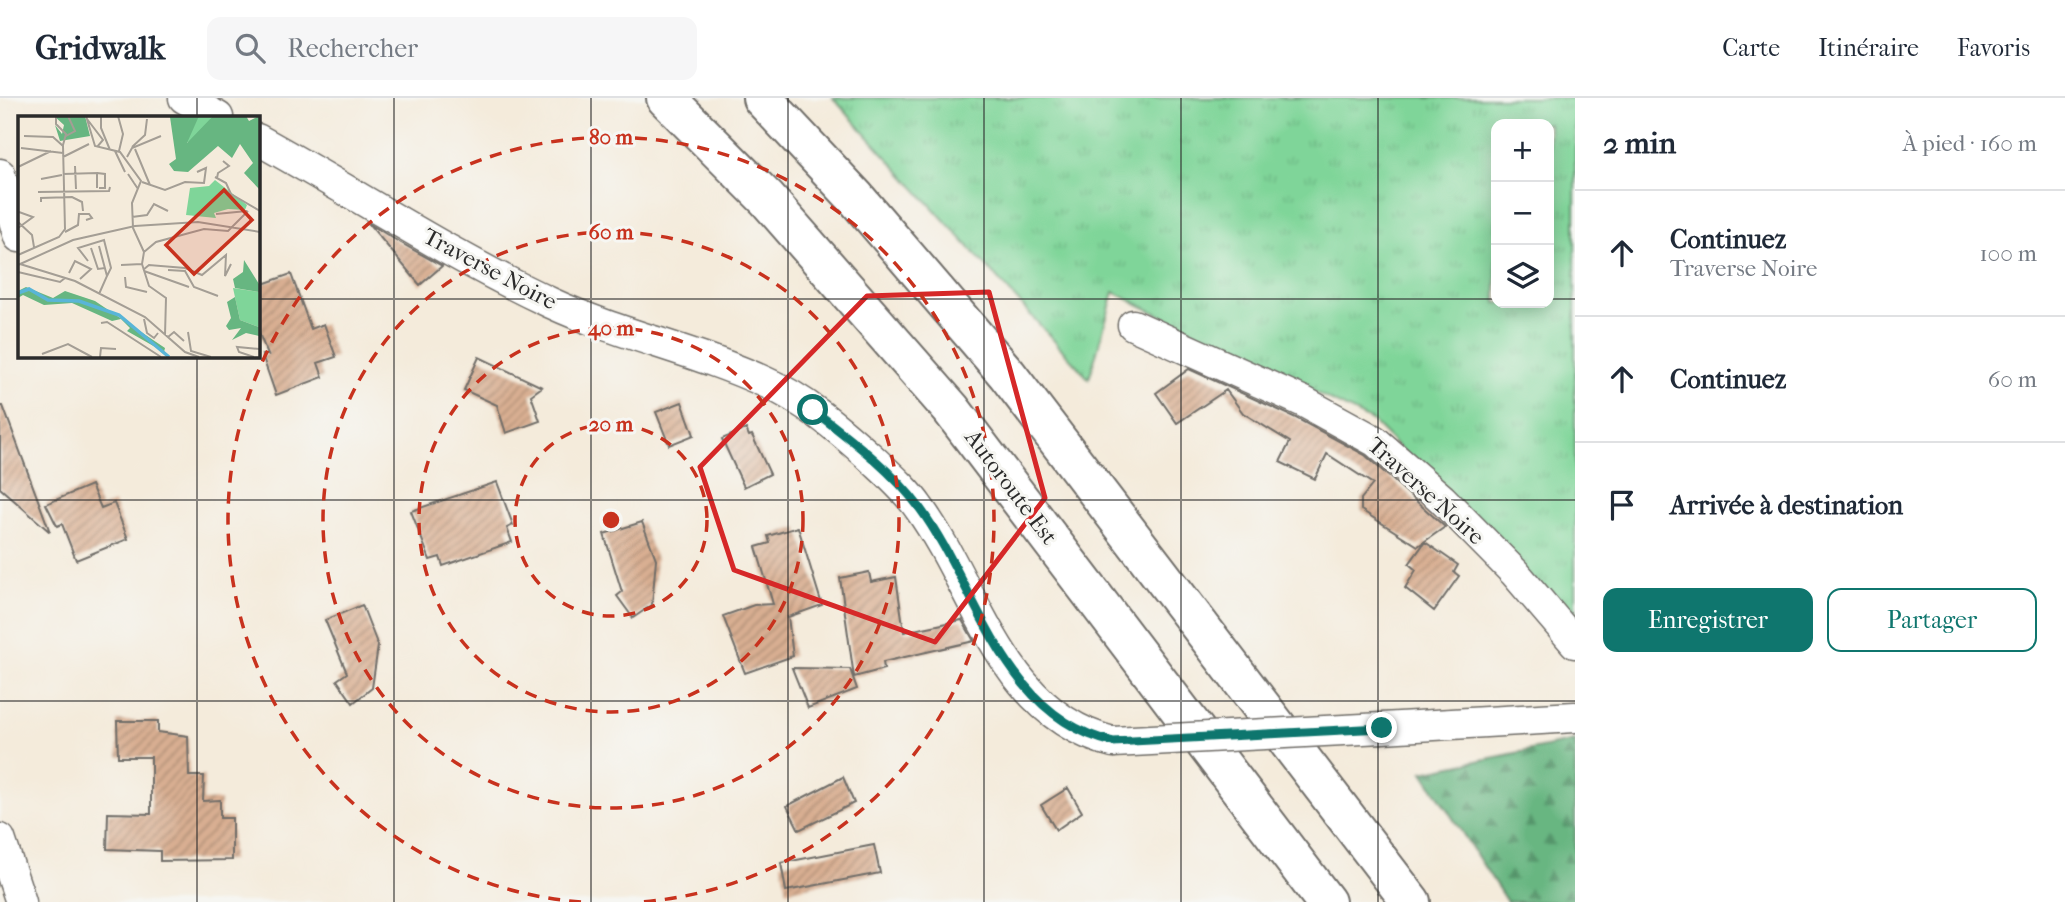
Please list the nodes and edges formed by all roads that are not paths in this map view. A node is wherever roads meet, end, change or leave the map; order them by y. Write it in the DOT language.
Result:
graph roads {
  1 [pos="184,98"];
  2 [pos="666,98"];
  3 [pos="762,98"];
  4 [pos="216,116"];
  5 [pos="259,140"];
  6 [pos="0,174"];
  7 [pos="18,234"];
  8 [pos="1133,325"];
  9 [pos="1575,643"];
  10 [pos="1575,717"];
  11 [pos="0,839"];
  12 [pos="21,902"];
  13 [pos="1326,902"];
  14 [pos="1411,902"];
  1 -- 4 [label="street"];
  2 -- 13 [label="highway, Autoroute Est"];
  3 -- 14 [label="highway"];
  5 -- 10 [label="street, Traverse Noire, bridge"];
  6 -- 7 [label="street"];
  8 -- 9 [label="street, Traverse Noire"];
  11 -- 12 [label="street"];
}
